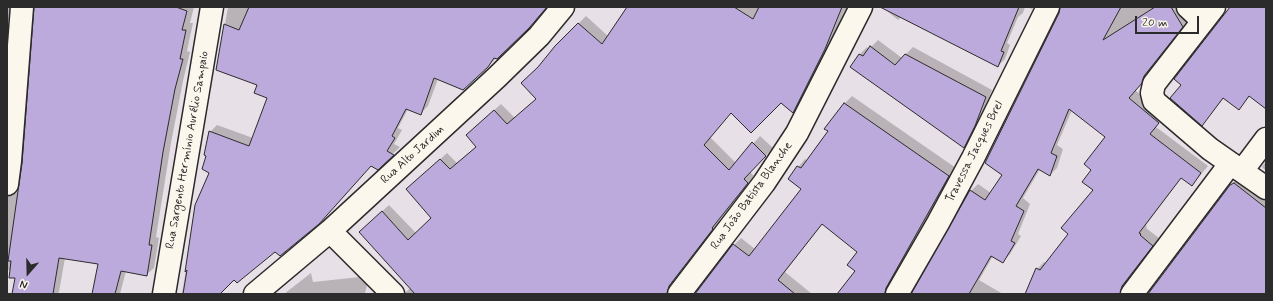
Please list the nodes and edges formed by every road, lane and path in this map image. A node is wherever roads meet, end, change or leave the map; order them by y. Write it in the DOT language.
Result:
graph roads {
  1 [pos="22,7"];
  2 [pos="212,7"];
  3 [pos="563,7"];
  4 [pos="861,7"];
  5 [pos="1048,7"];
  6 [pos="1202,12"];
  7 [pos="1266,139"];
  8 [pos="9,161"];
  9 [pos="1236,167"];
  10 [pos="7,184"];
  11 [pos="1266,188"];
  12 [pos="330,231"];
  13 [pos="164,294"];
  14 [pos="254,294"];
  15 [pos="393,294"];
  16 [pos="679,294"];
  17 [pos="897,294"];
  18 [pos="1132,294"];
  1 -- 8 [label="street"];
  2 -- 13 [label="street, Rua Sargento Hermínio Aurélio Sampaio"];
  3 -- 12 [label="street, Rua Alto Jardim"];
  4 -- 16 [label="street, Rua João Batista Blanche"];
  5 -- 17 [label="street, Travessa Jacques Brel"];
  6 -- 9 [label="street"];
  7 -- 9 [label="street"];
  8 -- 10 [label="street"];
  9 -- 11 [label="street"];
  9 -- 18 [label="street"];
  12 -- 14 [label="street, Rua Alto Jardim"];
  12 -- 15 [label="street"];
}
